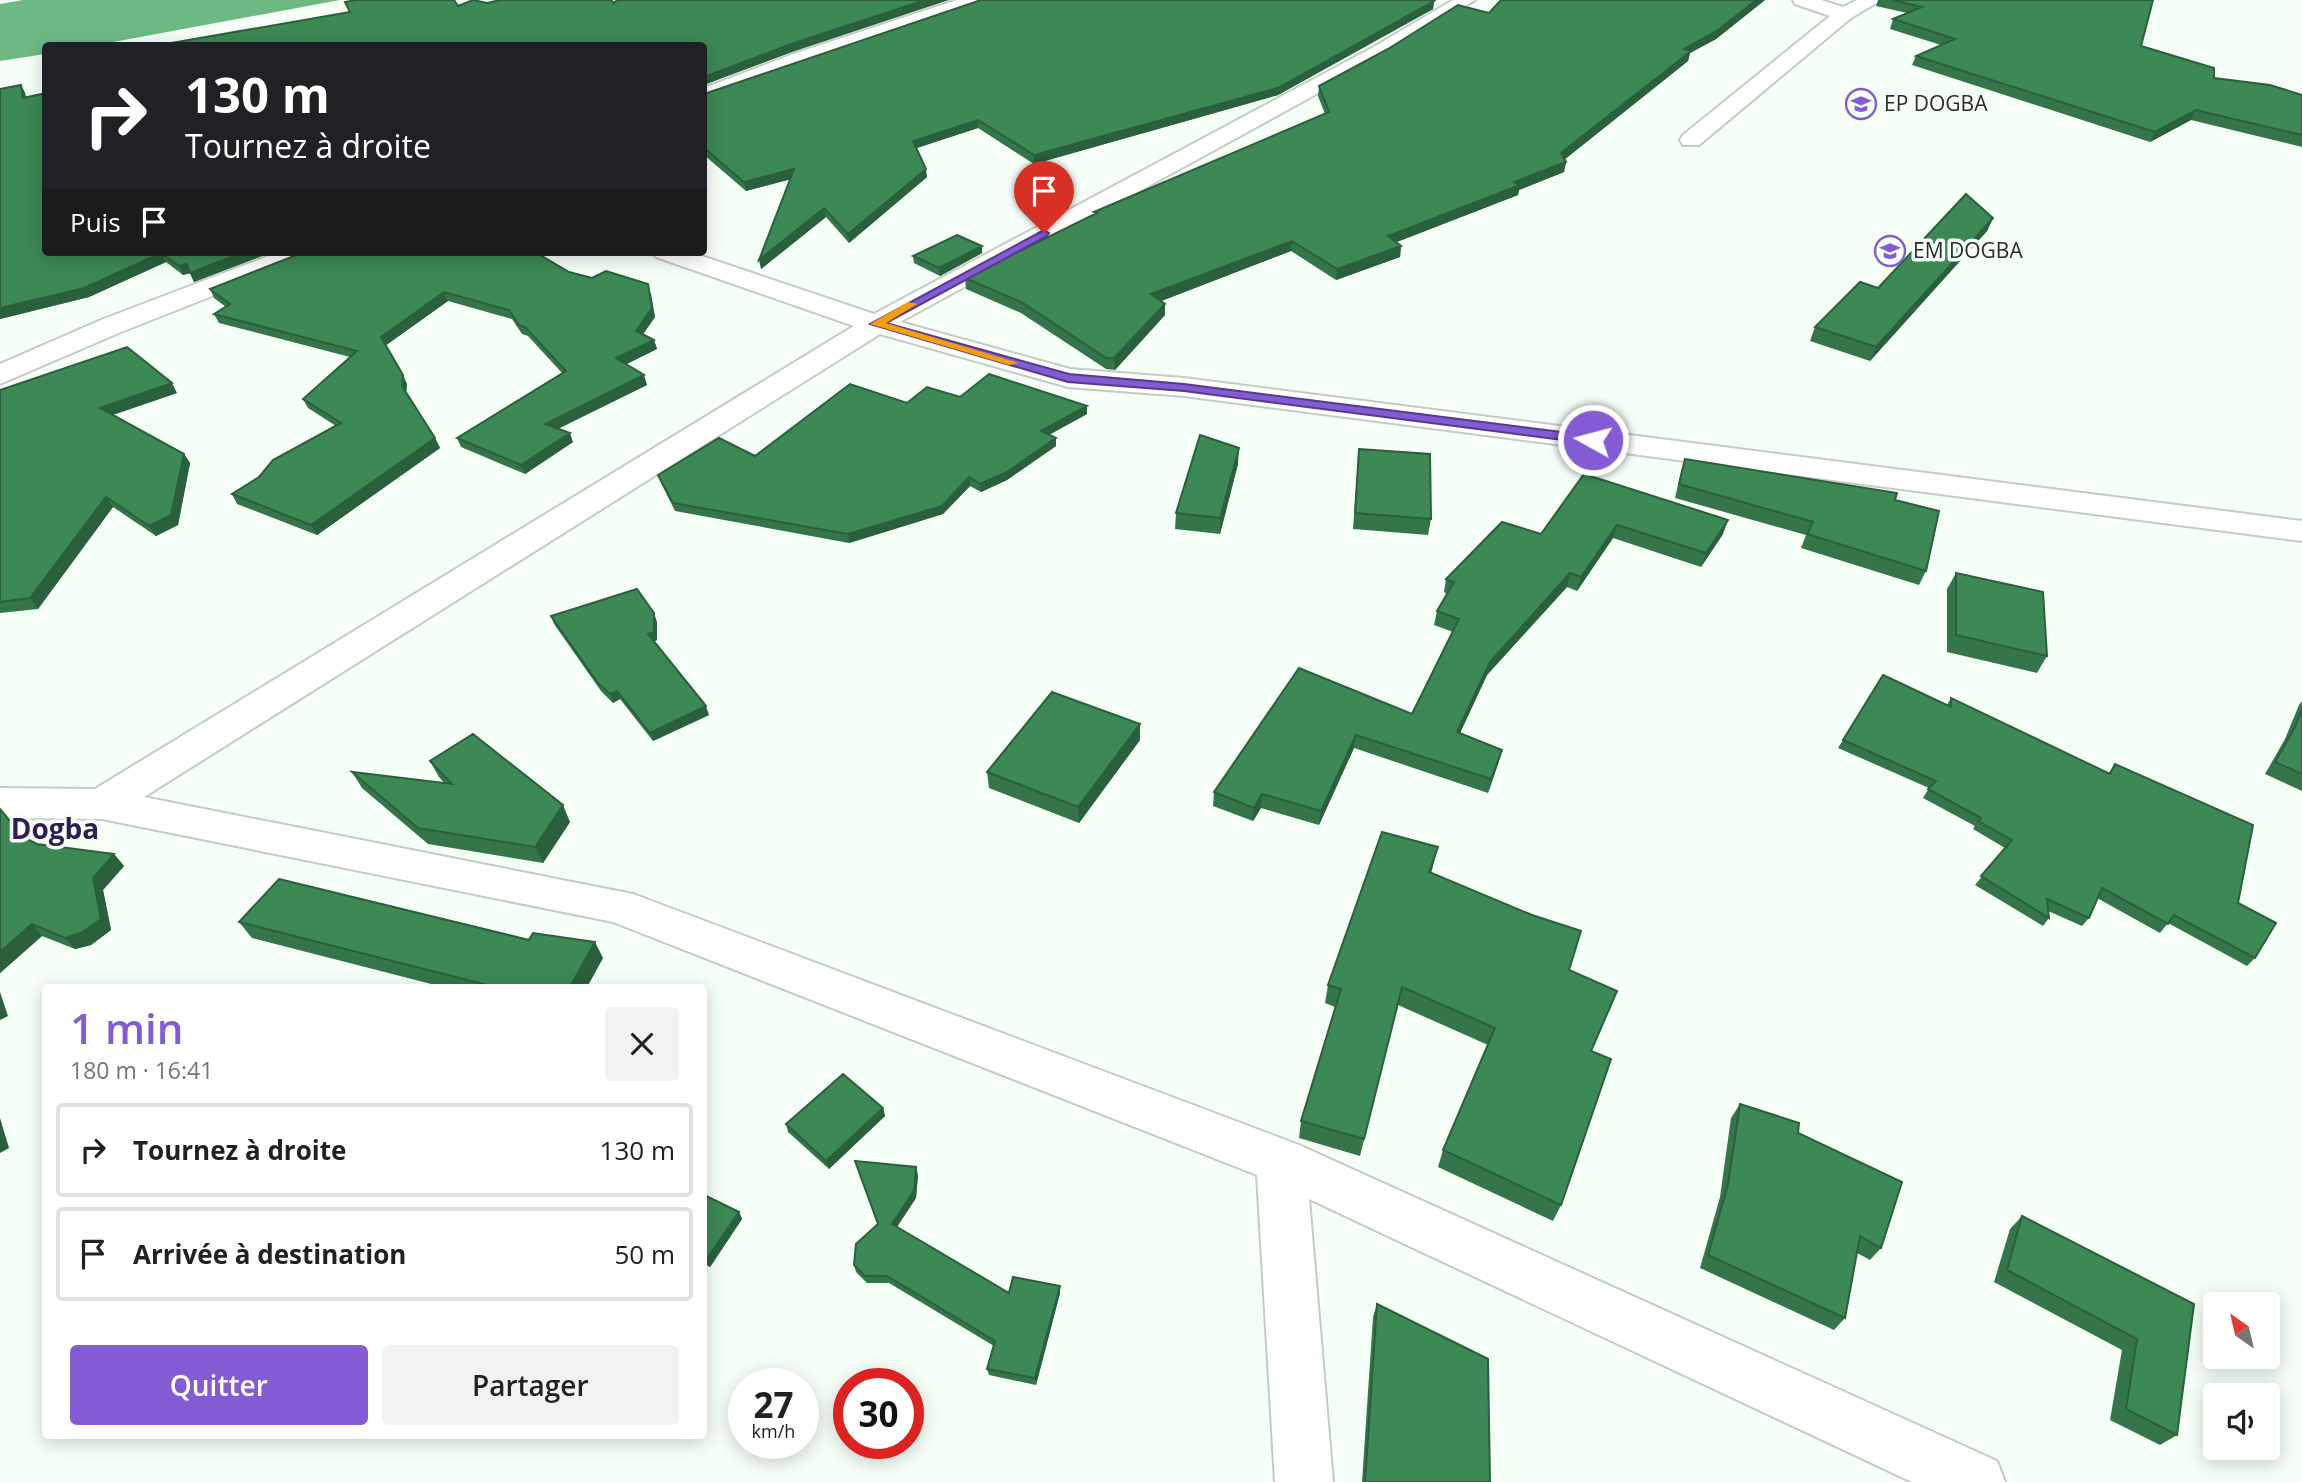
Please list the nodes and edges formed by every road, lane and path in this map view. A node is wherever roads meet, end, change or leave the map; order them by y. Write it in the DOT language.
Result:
graph roads {
  1 [pos="976,0"];
  2 [pos="1466,0"];
  3 [pos="1802,0"];
  4 [pos="1872,0"];
  5 [pos="1844,13"];
  6 [pos="707,94"];
  7 [pos="1691,140"];
  8 [pos="292,256"];
  9 [pos="676,256"];
  10 [pos="876,324"];
  11 [pos="0,375"];
  12 [pos="2302,531"];
  13 [pos="0,803"];
  14 [pos="102,804"];
  15 [pos="1281,1161"];
  16 [pos="1304,1482"];
  17 [pos="1976,1482"];
  1 -- 6 [label="street"];
  2 -- 10 [label="street"];
  3 -- 5 [label="street"];
  4 -- 5 [label="street"];
  5 -- 7 [label="street"];
  8 -- 11 [label="street"];
  9 -- 10 [label="street"];
  10 -- 12 [label="street"];
  10 -- 14 [label="street"];
  13 -- 14 [label="street"];
  14 -- 15 [label="street"];
  15 -- 16 [label="street"];
  15 -- 17 [label="street"];
}
